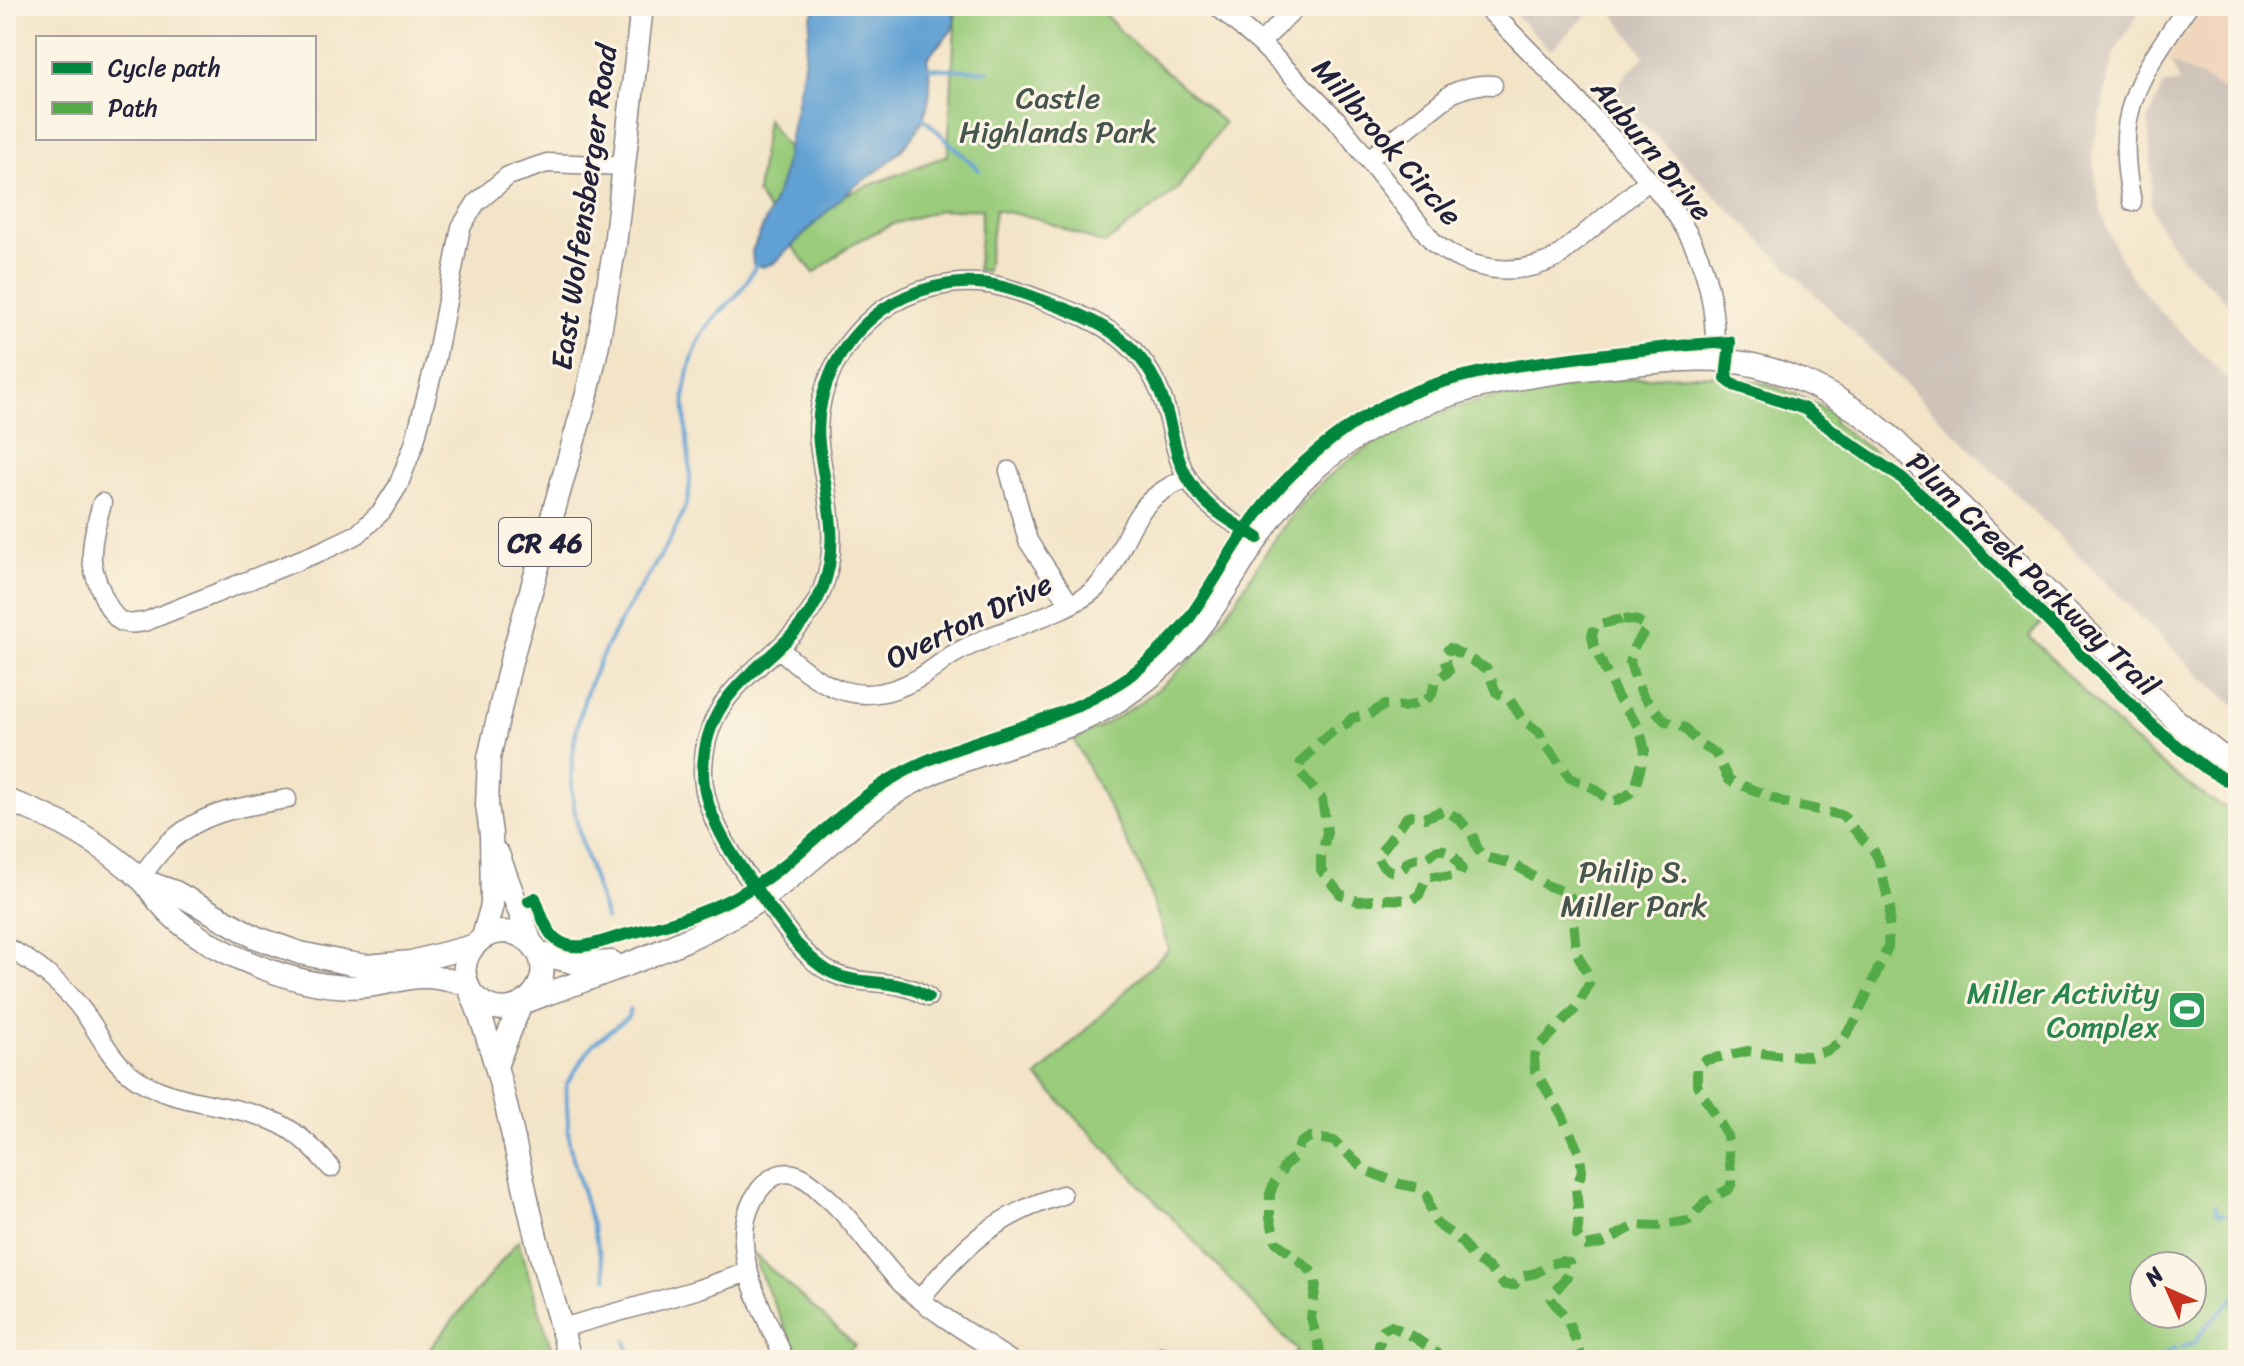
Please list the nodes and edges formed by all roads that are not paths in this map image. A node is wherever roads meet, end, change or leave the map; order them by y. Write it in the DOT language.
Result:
graph roads {
  1 [pos="642,6"];
  2 [pos="1217,6"];
  3 [pos="1298,6"];
  4 [pos="1485,6"];
  5 [pos="2188,6"];
  6 [pos="1260,43"];
  7 [pos="1493,85"];
  8 [pos="1369,159"];
  9 [pos="624,166"];
  10 [pos="1649,180"];
  11 [pos="2132,202"];
  12 [pos="1715,360"];
  13 [pos="1009,471"];
  14 [pos="1187,478"];
  15 [pos="102,503"];
  16 [pos="1258,538"];
  17 [pos="1070,604"];
  18 [pos="779,648"];
  19 [pos="2238,765"];
  20 [pos="287,799"];
  21 [pos="6,800"];
  22 [pos="491,834"];
  23 [pos="142,880"];
  24 [pos="763,897"];
  25 [pos="478,942"];
  26 [pos="6,947"];
  27 [pos="534,948"];
  28 [pos="637,961"];
  29 [pos="469,989"];
  30 [pos="928,997"];
  31 [pos="523,1004"];
  32 [pos="496,1066"];
  33 [pos="331,1168"];
  34 [pos="1062,1195"];
  35 [pos="748,1272"];
  36 [pos="920,1299"];
  37 [pos="562,1328"];
  38 [pos="570,1360"];
  39 [pos="785,1360"];
  40 [pos="1010,1360"];
  1 -- 9 [label="main road, East Wolfensberger Road / CR 46"];
  2 -- 6 [label="street, Millbrook Circle"];
  3 -- 6 [label="street"];
  4 -- 10 [label="street, Auburn Drive"];
  5 -- 11 [label="street"];
  6 -- 8 [label="street, Millbrook Circle"];
  7 -- 8 [label="street"];
  8 -- 10 [label="street, Millbrook Circle"];
  9 -- 15 [label="street"];
  9 -- 22 [label="main road, East Wolfensberger Road / CR 46"];
  10 -- 12 [label="street, Auburn Drive"];
  12 -- 16 [label="main road"];
  12 -- 19 [label="main road"];
  13 -- 17 [label="street"];
  14 -- 16 [label="street"];
  14 -- 17 [label="street, Overton Drive"];
  14 -- 18 [label="street"];
  16 -- 24 [label="main road"];
  17 -- 18 [label="street, Overton Drive"];
  18 -- 24 [label="street"];
  20 -- 23 [label="street"];
  21 -- 23 [label="main road"];
  22 -- 25 [label="main road, East Wolfensberger Road"];
  22 -- 27 [label="main road, East Wolfensberger Road"];
  23 -- 25 [label="main road"];
  23 -- 29 [label="main road"];
  24 -- 28 [label="main road"];
  24 -- 30 [label="street"];
  25 -- 27 [label="main road"];
  25 -- 29 [label="main road"];
  26 -- 33 [label="street"];
  27 -- 28 [label="main road"];
  27 -- 31 [label="main road"];
  28 -- 31 [label="main road"];
  29 -- 31 [label="main road"];
  29 -- 32 [label="main road"];
  31 -- 32 [label="main road"];
  32 -- 37 [label="main road"];
  34 -- 36 [label="street"];
  35 -- 36 [label="street"];
  35 -- 37 [label="street"];
  35 -- 39 [label="street"];
  36 -- 40 [label="street"];
  37 -- 38 [label="main road"];
}
